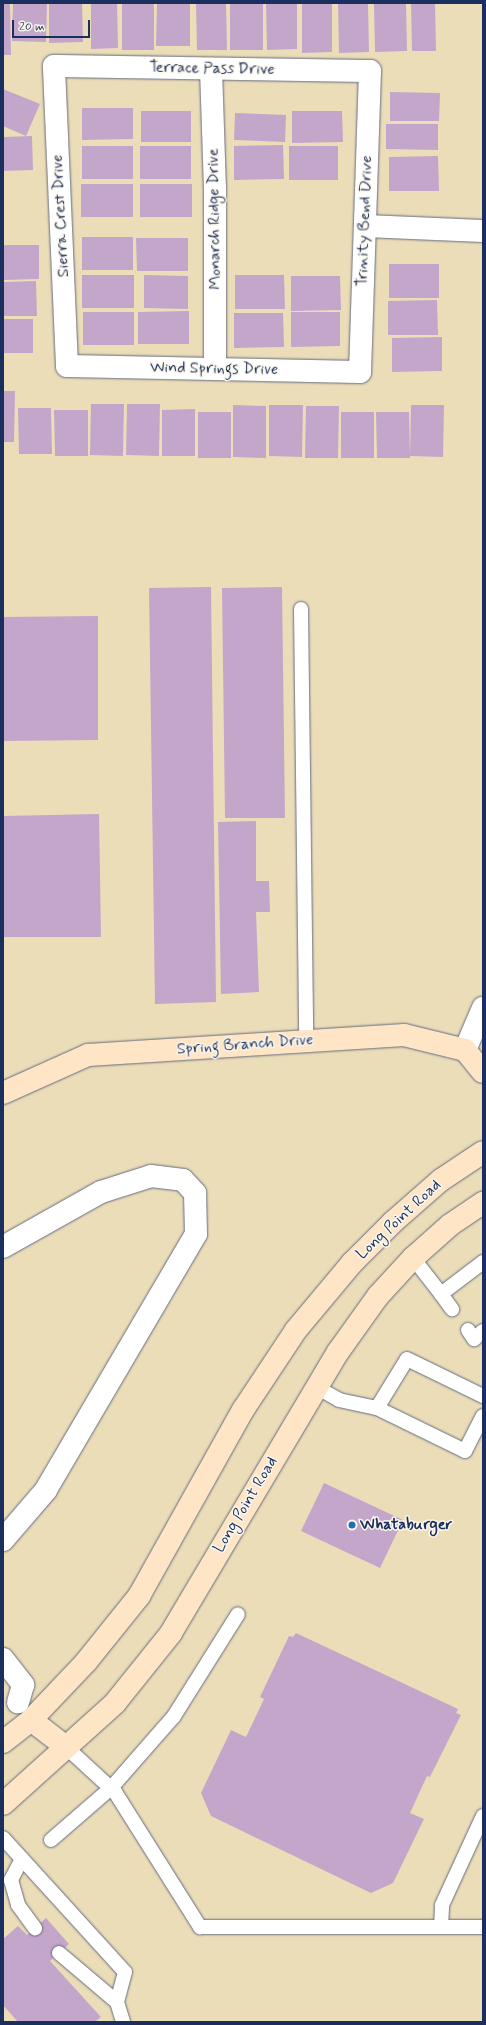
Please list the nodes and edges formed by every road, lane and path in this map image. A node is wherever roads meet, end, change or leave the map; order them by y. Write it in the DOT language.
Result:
graph roads {
  1 [pos="54,66"];
  2 [pos="211,69"];
  3 [pos="370,71"];
  4 [pos="365,226"];
  5 [pos="483,231"];
  6 [pos="67,366"];
  7 [pos="215,369"];
  8 [pos="360,372"];
  9 [pos="301,609"];
  10 [pos="483,1008"];
  11 [pos="306,1041"];
  12 [pos="465,1050"];
  13 [pos="483,1072"];
  14 [pos="3,1093"];
  15 [pos="483,1152"];
  16 [pos="483,1203"];
  17 [pos="3,1247"];
  18 [pos="413,1258"];
  19 [pos="483,1262"];
  20 [pos="441,1294"];
  21 [pos="452,1309"];
  22 [pos="468,1330"];
  23 [pos="483,1331"];
  24 [pos="316,1388"];
  25 [pos="483,1396"];
  26 [pos="376,1408"];
  27 [pos="483,1416"];
  28 [pos="3,1540"];
  29 [pos="238,1614"];
  30 [pos="3,1659"];
  31 [pos="10,1702"];
  32 [pos="31,1720"];
  33 [pos="3,1742"];
  34 [pos="66,1747"];
  35 [pos="111,1788"];
  36 [pos="3,1804"];
  37 [pos="483,1816"];
  38 [pos="3,1838"];
  39 [pos="51,1840"];
  40 [pos="22,1859"];
  41 [pos="441,1927"];
  42 [pos="483,1927"];
  43 [pos="35,1928"];
  44 [pos="59,1953"];
  45 [pos="117,2002"];
  46 [pos="123,2022"];
  1 -- 2 [label="street, Terrace Pass Drive"];
  1 -- 6 [label="street, Sierra Crest Drive"];
  2 -- 3 [label="street, Terrace Pass Drive"];
  2 -- 7 [label="street, Monarch Ridge Drive"];
  3 -- 4 [label="street, Trinity Bend Drive"];
  4 -- 5 [label="street"];
  4 -- 8 [label="street, Trinity Bend Drive"];
  6 -- 7 [label="street, Wind Springs Drive"];
  7 -- 8 [label="street, Wind Springs Drive"];
  9 -- 11 [label="lane"];
  10 -- 12 [label="street"];
  11 -- 12 [label="main road, Spring Branch Drive"];
  11 -- 14 [label="main road, Spring Branch Drive"];
  12 -- 13 [label="main road"];
  15 -- 32 [label="main road, Long Point Road"];
  16 -- 18 [label="main road, Long Point Road"];
  17 -- 28 [label="street"];
  18 -- 20 [label="lane"];
  18 -- 24 [label="main road, Long Point Road"];
  19 -- 20 [label="lane"];
  20 -- 21 [label="lane"];
  22 -- 23 [label="lane"];
  24 -- 26 [label="lane"];
  24 -- 34 [label="main road, Long Point Road"];
  25 -- 26 [label="lane"];
  26 -- 27 [label="lane"];
  29 -- 35 [label="lane"];
  30 -- 31 [label="street"];
  31 -- 32 [label="street"];
  32 -- 33 [label="main road, Long Point Road"];
  32 -- 34 [label="main road"];
  34 -- 35 [label="lane"];
  34 -- 36 [label="main road, Long Point Road"];
  35 -- 39 [label="lane"];
  35 -- 41 [label="lane"];
  37 -- 41 [label="lane"];
  38 -- 40 [label="lane"];
  40 -- 43 [label="lane"];
  40 -- 45 [label="lane"];
  41 -- 42 [label="lane"];
  44 -- 45 [label="lane"];
  45 -- 46 [label="lane"];
}
